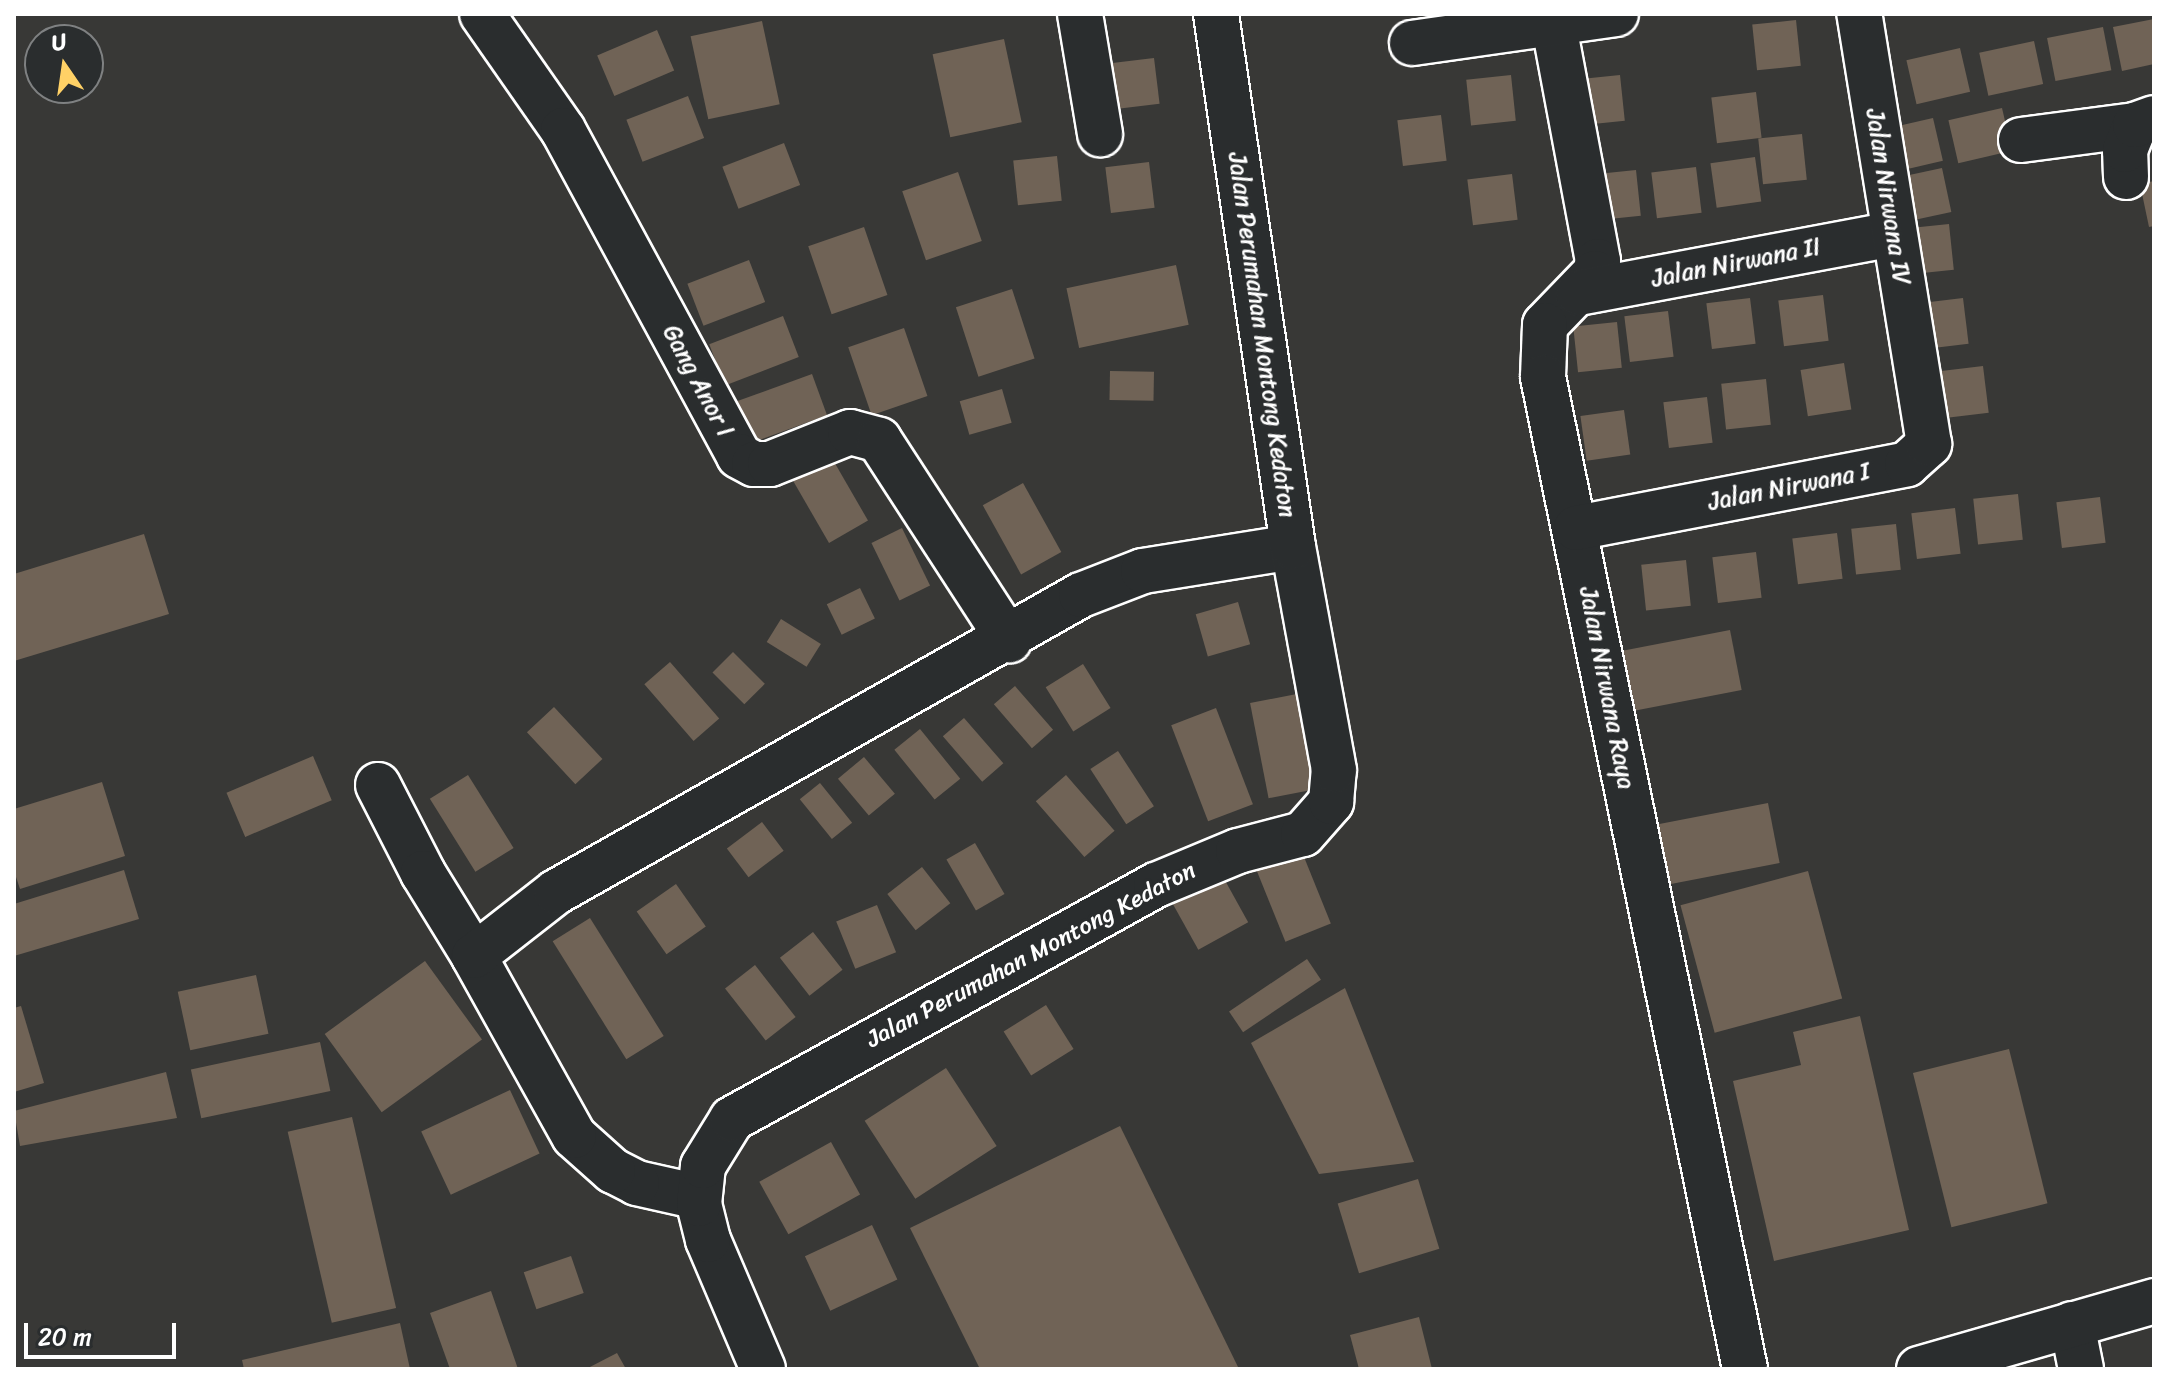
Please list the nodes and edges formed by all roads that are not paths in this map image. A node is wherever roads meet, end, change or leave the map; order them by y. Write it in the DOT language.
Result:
graph roads {
  1 [pos="482,14"];
  2 [pos="1080,14"];
  3 [pos="1216,14"];
  4 [pos="1616,14"];
  5 [pos="1859,14"];
  6 [pos="1554,26"];
  7 [pos="1412,43"];
  8 [pos="2145,122"];
  9 [pos="1100,134"];
  10 [pos="2021,140"];
  11 [pos="2126,177"];
  12 [pos="1893,234"];
  13 [pos="1578,293"];
  14 [pos="1920,379"];
  15 [pos="1576,528"];
  16 [pos="1293,547"];
  17 [pos="1009,640"];
  18 [pos="378,785"];
  19 [pos="474,956"];
  20 [pos="699,1197"];
  21 [pos="2154,1301"];
  22 [pos="2072,1324"];
  23 [pos="763,1369"];
  24 [pos="1745,1369"];
  25 [pos="1919,1369"];
  26 [pos="2081,1369"];
  1 -- 17 [label="street, Gang Anor I"];
  2 -- 9 [label="street"];
  3 -- 16 [label="street, Jalan Perumahan Montong Kedaton"];
  4 -- 6 [label="street"];
  5 -- 12 [label="street, Jalan Nirwana IV"];
  6 -- 7 [label="street"];
  6 -- 13 [label="street, Jalan Nirwana Raya"];
  8 -- 10 [label="street"];
  8 -- 11 [label="street"];
  12 -- 13 [label="street, Jalan Nirwana II"];
  12 -- 14 [label="street, Jalan Nirwana IV"];
  13 -- 15 [label="street, Jalan Nirwana Raya"];
  14 -- 15 [label="street, Jalan Nirwana I"];
  15 -- 24 [label="street, Jalan Nirwana Raya"];
  16 -- 17 [label="street"];
  16 -- 20 [label="street, Jalan Perumahan Montong Kedaton"];
  17 -- 19 [label="street"];
  18 -- 19 [label="street"];
  19 -- 20 [label="street"];
  20 -- 23 [label="street, Jalan Perumahan Montong Kedaton"];
  21 -- 22 [label="street"];
  22 -- 25 [label="street"];
  22 -- 26 [label="street"];
}
